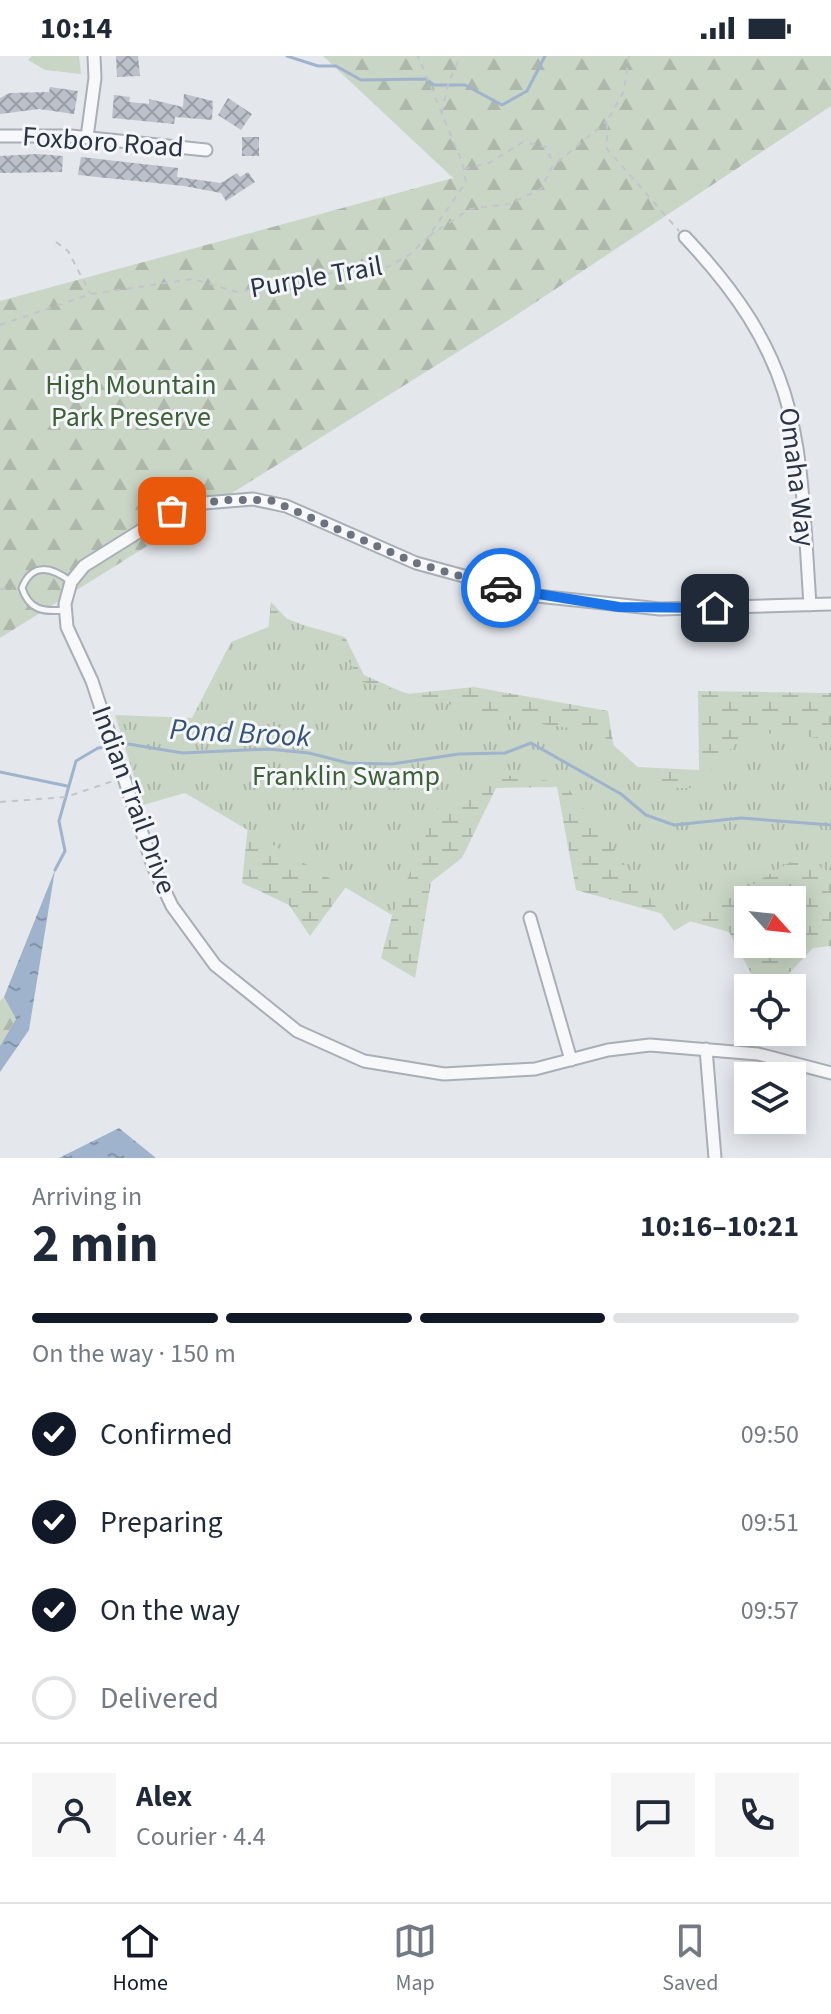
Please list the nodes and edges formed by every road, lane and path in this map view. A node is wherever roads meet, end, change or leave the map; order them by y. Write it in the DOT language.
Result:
graph roads {
  1 [pos="94,56"];
  2 [pos="418,56"];
  3 [pos="460,56"];
  4 [pos="629,56"];
  5 [pos="442,114"];
  6 [pos="607,121"];
  7 [pos="0,136"];
  8 [pos="87,137"];
  9 [pos="206,150"];
  10 [pos="554,165"];
  11 [pos="463,170"];
  12 [pos="428,237"];
  13 [pos="685,237"];
  14 [pos="56,242"];
  15 [pos="91,294"];
  16 [pos="0,325"];
  17 [pos="71,582"];
  18 [pos="22,588"];
  19 [pos="0,589"];
  20 [pos="831,604"];
  21 [pos="810,605"];
  22 [pos="65,610"];
  23 [pos="126,778"];
  24 [pos="0,802"];
  25 [pos="530,918"];
  26 [pos="706,1049"];
  27 [pos="571,1060"];
  28 [pos="831,1073"];
  29 [pos="715,1158"];
  1 -- 8 [label="street"];
  2 -- 5 [label="path"];
  3 -- 5 [label="path"];
  4 -- 6 [label="path"];
  5 -- 11 [label="path"];
  6 -- 10 [label="path"];
  6 -- 13 [label="path"];
  7 -- 8 [label="street, Foxboro Road"];
  8 -- 9 [label="street, Foxboro Road"];
  10 -- 11 [label="path"];
  10 -- 12 [label="path"];
  11 -- 12 [label="path, Purple Trail"];
  12 -- 15 [label="path, Purple Trail"];
  13 -- 21 [label="street, Omaha Way"];
  14 -- 15 [label="path"];
  15 -- 16 [label="path, Purple Trail"];
  17 -- 18 [label="lane"];
  17 -- 21 [label="street"];
  17 -- 22 [label="street, Indian Trail Drive"];
  18 -- 19 [label="path"];
  18 -- 22 [label="lane"];
  20 -- 21 [label="street"];
  22 -- 23 [label="street, Indian Trail Drive"];
  23 -- 24 [label="path"];
  23 -- 27 [label="street, Indian Trail Drive"];
  25 -- 27 [label="street"];
  26 -- 27 [label="street, Indian Trail Drive"];
  26 -- 28 [label="street, Indian Trail Drive"];
  26 -- 29 [label="street"];
}
